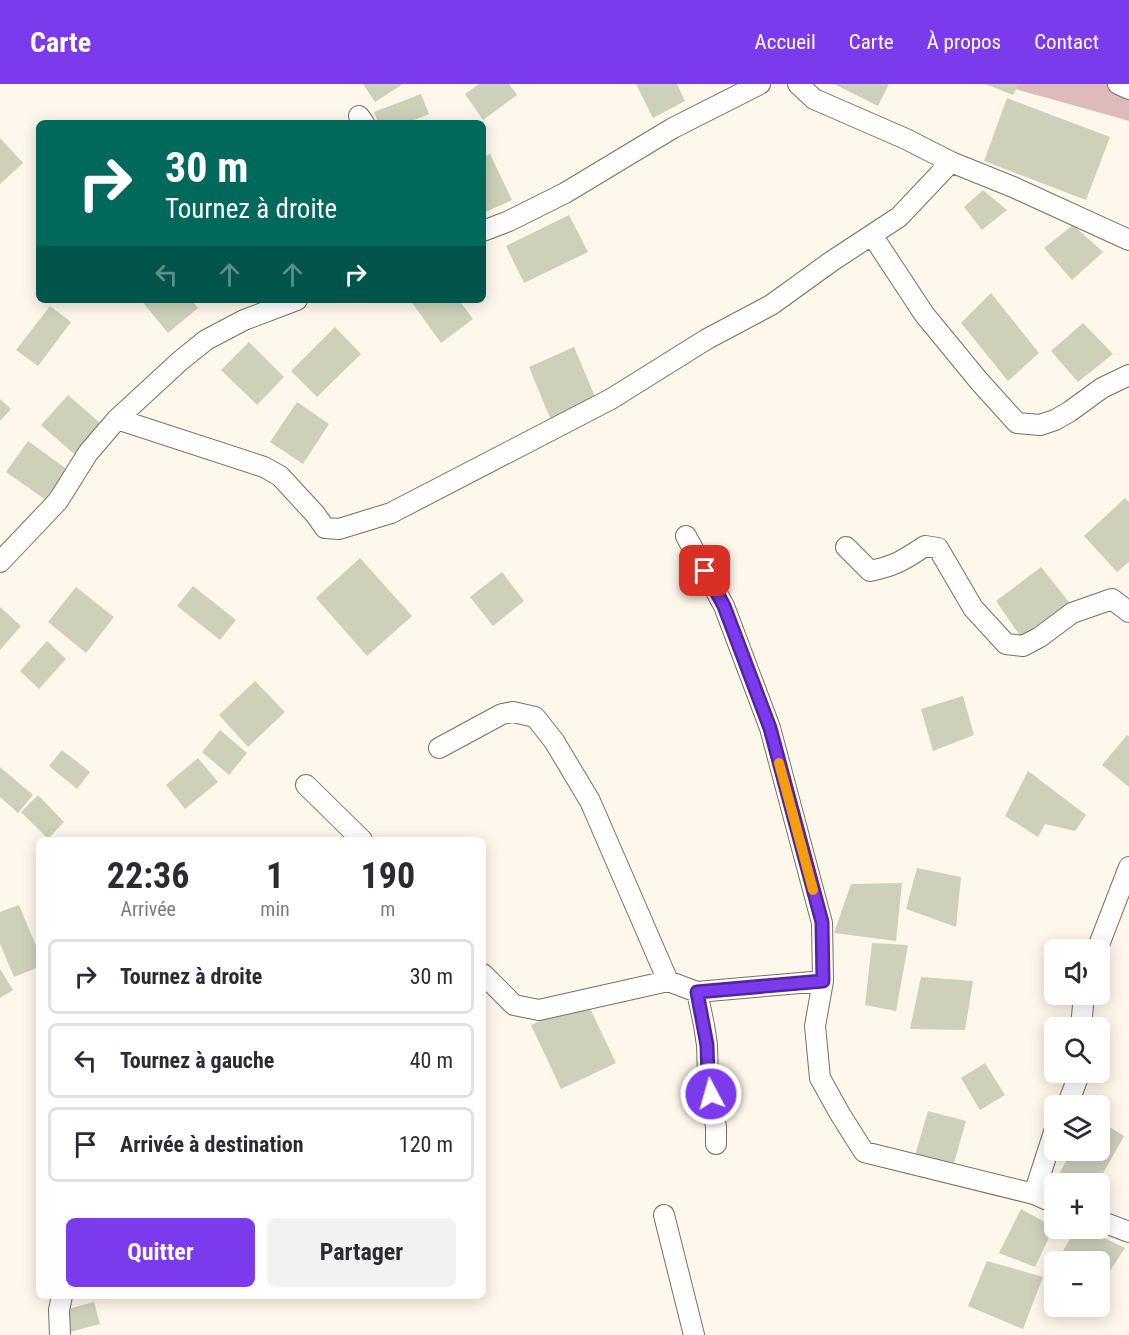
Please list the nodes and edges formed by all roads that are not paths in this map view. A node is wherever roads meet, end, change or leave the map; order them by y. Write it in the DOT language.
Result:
graph roads {
  1 [pos="760,84"];
  2 [pos="798,84"];
  3 [pos="1118,84"];
  4 [pos="1129,89"];
  5 [pos="951,162"];
  6 [pos="486,230"];
  7 [pos="872,235"];
  8 [pos="1129,240"];
  9 [pos="289,303"];
  10 [pos="1129,375"];
  11 [pos="117,419"];
  12 [pos="686,536"];
  13 [pos="846,547"];
  14 [pos="0,562"];
  15 [pos="1129,612"];
  16 [pos="440,748"];
  17 [pos="306,785"];
  18 [pos="359,837"];
  19 [pos="1129,867"];
  20 [pos="1101,939"];
  21 [pos="486,977"];
  22 [pos="668,981"];
  23 [pos="823,981"];
  24 [pos="697,992"];
  25 [pos="716,1144"];
  26 [pos="1045,1161"];
  27 [pos="1046,1161"];
  28 [pos="1034,1194"];
  29 [pos="1044,1198"];
  30 [pos="664,1215"];
  31 [pos="1110,1225"];
  32 [pos="1129,1232"];
  33 [pos="61,1299"];
  34 [pos="60,1335"];
  35 [pos="694,1335"];
  1 -- 6 [label="street"];
  2 -- 5 [label="street"];
  3 -- 4 [label="street"];
  5 -- 7 [label="street"];
  5 -- 8 [label="street"];
  7 -- 10 [label="street"];
  7 -- 11 [label="street"];
  9 -- 11 [label="street"];
  11 -- 14 [label="street"];
  12 -- 23 [label="street"];
  13 -- 15 [label="street"];
  16 -- 22 [label="street"];
  17 -- 18 [label="street"];
  19 -- 20 [label="street"];
  21 -- 22 [label="street"];
  22 -- 24 [label="street"];
  23 -- 24 [label="street"];
  23 -- 28 [label="street"];
  24 -- 25 [label="street"];
  26 -- 28 [label="street"];
  27 -- 28 [label="street"];
  28 -- 29 [label="street"];
  30 -- 35 [label="street"];
  31 -- 32 [label="street"];
  33 -- 34 [label="street"];
}
